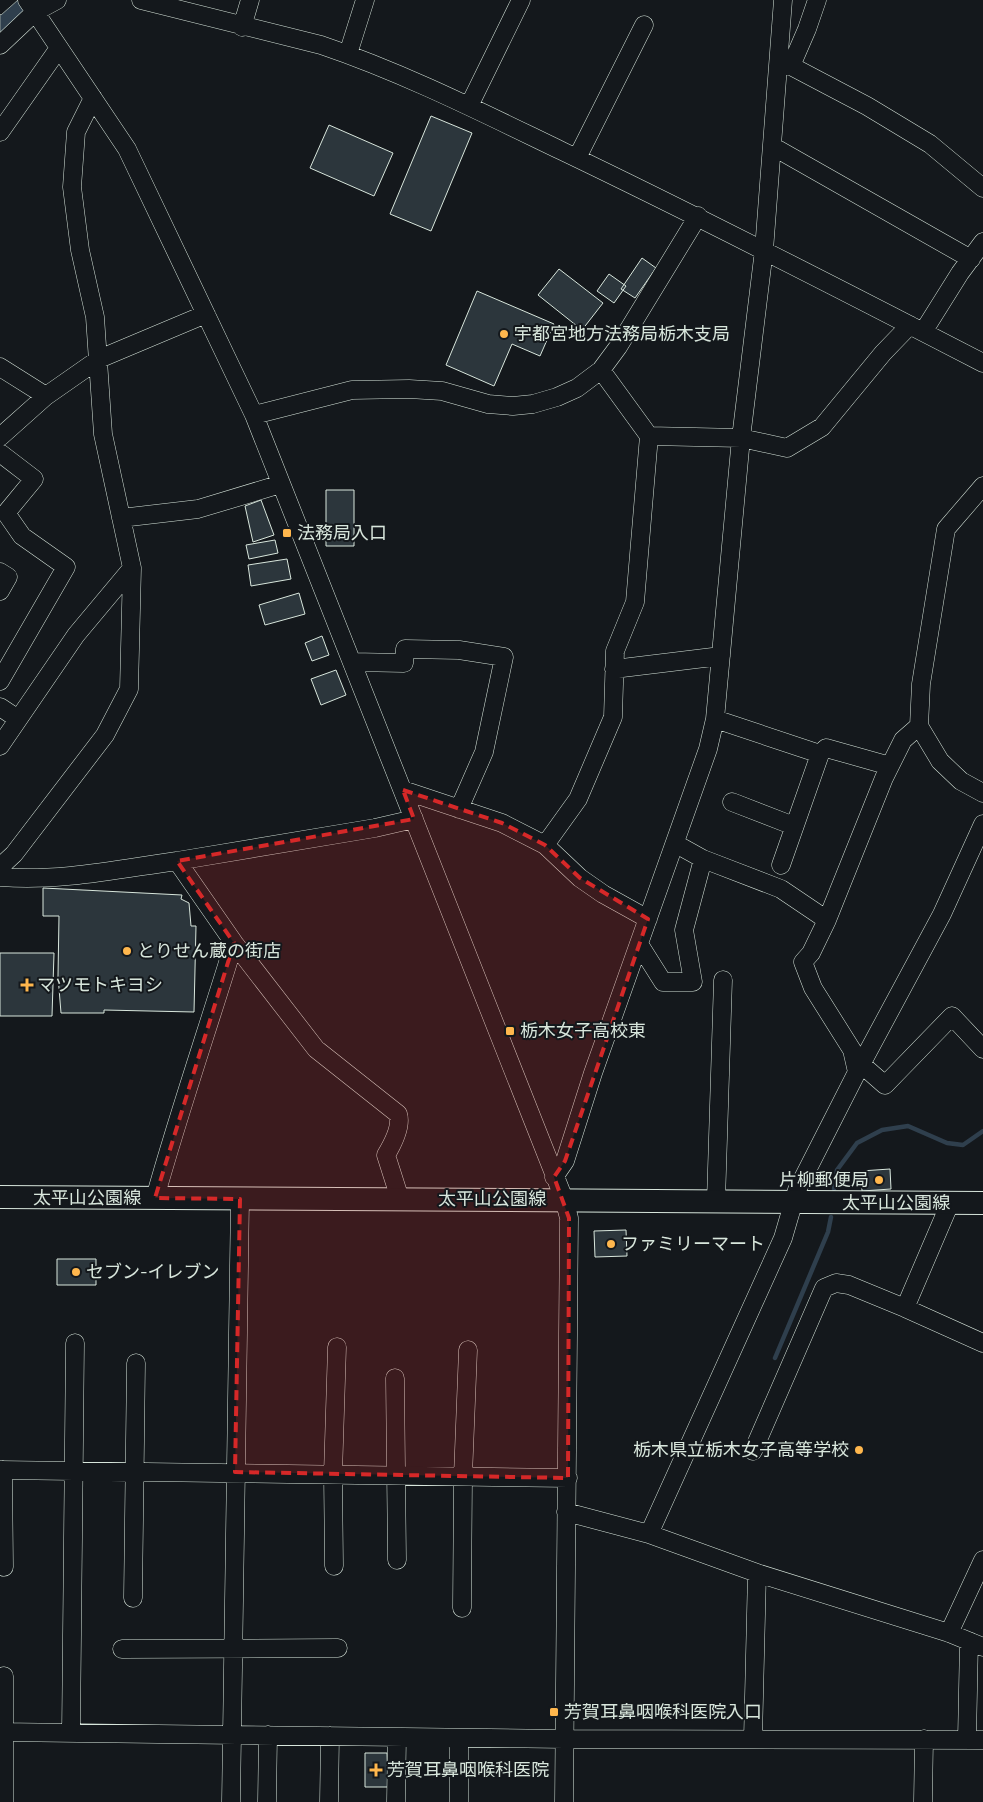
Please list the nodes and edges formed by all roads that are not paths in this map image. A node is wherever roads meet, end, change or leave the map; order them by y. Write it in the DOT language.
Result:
graph roads {
  1 [pos="57,0"];
  2 [pos="141,0"];
  3 [pos="250,0"];
  4 [pos="365,0"];
  5 [pos="521,0"];
  6 [pos="783,0"];
  7 [pos="817,0"];
  8 [pos="31,6"];
  9 [pos="644,25"];
  10 [pos="242,27"];
  11 [pos="0,45"];
  12 [pos="59,48"];
  13 [pos="348,54"];
  14 [pos="785,65"];
  15 [pos="93,98"];
  16 [pos="469,106"];
  17 [pos="0,132"];
  18 [pos="772,146"];
  19 [pos="577,158"];
  20 [pos="983,188"];
  21 [pos="698,216"];
  22 [pos="983,242"];
  23 [pos="764,250"];
  24 [pos="971,259"];
  25 [pos="206,314"];
  26 [pos="916,329"];
  27 [pos="99,359"];
  28 [pos="983,363"];
  29 [pos="0,367"];
  30 [pos="601,370"];
  31 [pos="46,396"];
  32 [pos="254,415"];
  33 [pos="650,436"];
  34 [pos="0,437"];
  35 [pos="741,438"];
  36 [pos="0,453"];
  37 [pos="282,484"];
  38 [pos="983,486"];
  39 [pos="121,518"];
  40 [pos="132,568"];
  41 [pos="0,572"];
  42 [pos="0,591"];
  43 [pos="721,656"];
  44 [pos="352,662"];
  45 [pos="614,669"];
  46 [pos="0,681"];
  47 [pos="0,707"];
  48 [pos="18,719"];
  49 [pos="715,719"];
  50 [pos="919,726"];
  51 [pos="0,746"];
  52 [pos="820,754"];
  53 [pos="890,766"];
  54 [pos="403,790"];
  55 [pos="983,793"];
  56 [pos="732,802"];
  57 [pos="459,809"];
  58 [pos="414,819"];
  59 [pos="983,824"];
  60 [pos="794,826"];
  61 [pos="676,844"];
  62 [pos="544,845"];
  63 [pos="704,859"];
  64 [pos="177,861"];
  65 [pos="780,865"];
  66 [pos="0,867"];
  67 [pos="0,877"];
  68 [pos="648,919"];
  69 [pos="828,920"];
  70 [pos="234,943"];
  71 [pos="639,944"];
  72 [pos="723,980"];
  73 [pos="983,1049"];
  74 [pos="859,1068"];
  75 [pos="554,1177"];
  76 [pos="0,1197"];
  77 [pos="155,1198"];
  78 [pos="240,1199"];
  79 [pos="400,1199"];
  80 [pos="564,1199"];
  81 [pos="716,1201"];
  82 [pos="792,1203"];
  83 [pos="950,1203"];
  84 [pos="983,1203"];
  85 [pos="905,1308"];
  86 [pos="74,1343"];
  87 [pos="983,1343"];
  88 [pos="337,1347"];
  89 [pos="468,1350"];
  90 [pos="136,1363"];
  91 [pos="395,1378"];
  92 [pos="753,1451"];
  93 [pos="2,1470"];
  94 [pos="74,1470"];
  95 [pos="136,1471"];
  96 [pos="235,1472"];
  97 [pos="332,1474"];
  98 [pos="396,1475"];
  99 [pos="463,1476"];
  100 [pos="568,1478"];
  101 [pos="566,1512"];
  102 [pos="649,1534"];
  103 [pos="397,1560"];
  104 [pos="983,1560"];
  105 [pos="334,1566"];
  106 [pos="4,1567"];
  107 [pos="757,1573"];
  108 [pos="133,1598"];
  109 [pos="462,1608"];
  110 [pos="949,1633"];
  111 [pos="976,1644"];
  112 [pos="232,1648"];
  113 [pos="338,1648"];
  114 [pos="122,1649"];
  115 [pos="4,1676"];
  116 [pos="3,1732"];
  117 [pos="71,1733"];
  118 [pos="231,1735"];
  119 [pos="268,1735"];
  120 [pos="330,1736"];
  121 [pos="397,1737"];
  122 [pos="459,1738"];
  123 [pos="753,1738"];
  124 [pos="564,1739"];
  125 [pos="924,1739"];
  126 [pos="975,1739"];
  127 [pos="4,1802"];
  128 [pos="232,1802"];
  129 [pos="267,1802"];
  130 [pos="329,1802"];
  131 [pos="396,1802"];
  132 [pos="459,1802"];
  133 [pos="564,1802"];
  134 [pos="923,1802"];
  1 -- 8 [label="street"];
  2 -- 10 [label="street"];
  3 -- 10 [label="street"];
  4 -- 13 [label="street"];
  5 -- 16 [label="street"];
  6 -- 14 [label="street"];
  7 -- 14 [label="street"];
  8 -- 11 [label="street"];
  8 -- 12 [label="street"];
  9 -- 19 [label="street"];
  10 -- 13 [label="street"];
  12 -- 15 [label="street"];
  12 -- 17 [label="street"];
  13 -- 16 [label="street"];
  14 -- 18 [label="street"];
  14 -- 20 [label="street"];
  15 -- 25 [label="street"];
  15 -- 27 [label="street"];
  16 -- 19 [label="street"];
  18 -- 23 [label="street"];
  18 -- 24 [label="street"];
  19 -- 21 [label="street"];
  21 -- 23 [label="street"];
  21 -- 30 [label="street"];
  22 -- 24 [label="street"];
  23 -- 26 [label="street"];
  23 -- 35 [label="street"];
  24 -- 26 [label="street"];
  25 -- 27 [label="street"];
  25 -- 32 [label="street"];
  26 -- 28 [label="street"];
  26 -- 35 [label="street"];
  27 -- 31 [label="street"];
  27 -- 39 [label="street"];
  29 -- 31 [label="street"];
  30 -- 32 [label="street"];
  30 -- 33 [label="street"];
  31 -- 34 [label="street"];
  32 -- 37 [label="street"];
  33 -- 35 [label="street"];
  33 -- 45 [label="street"];
  35 -- 43 [label="street"];
  36 -- 46 [label="street"];
  37 -- 39 [label="street"];
  37 -- 44 [label="street"];
  38 -- 50 [label="street"];
  39 -- 40 [label="street"];
  40 -- 48 [label="street"];
  40 -- 66 [label="street"];
  41 -- 42 [label="street"];
  43 -- 45 [label="street"];
  43 -- 49 [label="street"];
  44 -- 54 [label="street"];
  44 -- 57 [label="street"];
  45 -- 62 [label="street"];
  47 -- 48 [label="street"];
  48 -- 51 [label="street"];
  49 -- 52 [label="street"];
  49 -- 61 [label="street"];
  50 -- 53 [label="street"];
  50 -- 55 [label="street"];
  52 -- 53 [label="street"];
  52 -- 60 [label="street"];
  53 -- 69 [label="street"];
  54 -- 57 [label="street"];
  54 -- 58 [label="street"];
  56 -- 60 [label="street"];
  57 -- 62 [label="street"];
  58 -- 64 [label="street"];
  58 -- 75 [label="street"];
  59 -- 74 [label="street"];
  60 -- 65 [label="street"];
  61 -- 63 [label="street"];
  61 -- 68 [label="street"];
  62 -- 68 [label="street"];
  63 -- 69 [label="street"];
  63 -- 71 [label="street"];
  64 -- 67 [label="street"];
  64 -- 70 [label="street"];
  68 -- 71 [label="street"];
  69 -- 74 [label="street"];
  70 -- 77 [label="street"];
  70 -- 79 [label="street"];
  71 -- 75 [label="street"];
  72 -- 81 [label="street"];
  73 -- 74 [label="street"];
  74 -- 82 [label="street"];
  75 -- 80 [label="street"];
  76 -- 77 [label="main road, 太平山公園線"];
  77 -- 78 [label="main road, 太平山公園線"];
  78 -- 79 [label="main road, 太平山公園線"];
  78 -- 96 [label="street"];
  79 -- 80 [label="main road, 太平山公園線"];
  80 -- 81 [label="main road, 太平山公園線"];
  80 -- 100 [label="street"];
  81 -- 82 [label="main road, 太平山公園線"];
  82 -- 83 [label="main road, 太平山公園線"];
  82 -- 102 [label="street"];
  83 -- 84 [label="main road, 太平山公園線"];
  83 -- 85 [label="street"];
  85 -- 87 [label="street"];
  85 -- 92 [label="street"];
  86 -- 94 [label="street"];
  88 -- 97 [label="street"];
  89 -- 99 [label="street"];
  90 -- 95 [label="street"];
  91 -- 98 [label="street"];
  93 -- 94 [label="street"];
  93 -- 106 [label="street"];
  94 -- 95 [label="street"];
  94 -- 117 [label="street"];
  95 -- 96 [label="street"];
  95 -- 108 [label="street"];
  96 -- 97 [label="street"];
  96 -- 112 [label="street"];
  97 -- 98 [label="street"];
  97 -- 105 [label="street"];
  98 -- 99 [label="street"];
  98 -- 103 [label="street"];
  99 -- 100 [label="street"];
  99 -- 109 [label="street"];
  100 -- 101 [label="street"];
  101 -- 102 [label="street"];
  101 -- 124 [label="street"];
  102 -- 107 [label="street"];
  104 -- 110 [label="street"];
  107 -- 110 [label="street"];
  107 -- 123 [label="street"];
  110 -- 111 [label="street"];
  111 -- 126 [label="street"];
  112 -- 113 [label="street"];
  112 -- 114 [label="street"];
  112 -- 118 [label="street"];
  115 -- 116 [label="street"];
  116 -- 117 [label="street"];
  116 -- 127 [label="street"];
  117 -- 118 [label="street"];
  118 -- 119 [label="street"];
  118 -- 128 [label="street"];
  119 -- 120 [label="street"];
  119 -- 129 [label="street"];
  120 -- 121 [label="street"];
  120 -- 130 [label="street"];
  121 -- 122 [label="street"];
  121 -- 131 [label="street"];
  122 -- 124 [label="street"];
  122 -- 132 [label="street"];
  123 -- 124 [label="street"];
  123 -- 125 [label="street"];
  124 -- 133 [label="street"];
  125 -- 126 [label="street"];
  125 -- 134 [label="street"];
}
